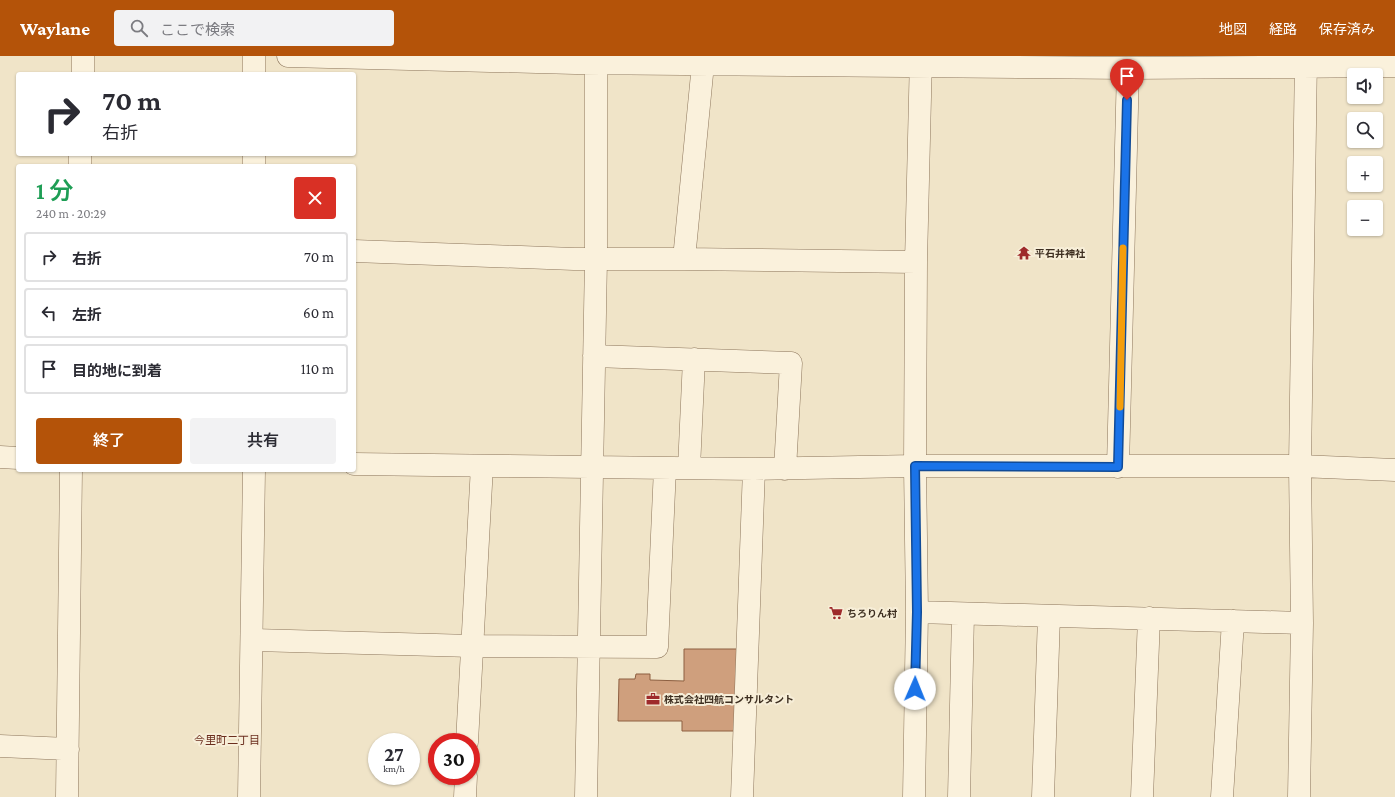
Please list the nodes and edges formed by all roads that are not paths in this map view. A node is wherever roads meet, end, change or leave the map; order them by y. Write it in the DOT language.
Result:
graph roads {
  1 [pos="83,56"];
  2 [pos="254,56"];
  3 [pos="288,56"];
  4 [pos="596,59"];
  5 [pos="921,61"];
  6 [pos="1305,61"];
  7 [pos="703,64"];
  8 [pos="1395,66"];
  9 [pos="1128,68"];
  10 [pos="82,72"];
  11 [pos="254,72"];
  12 [pos="356,250"];
  13 [pos="596,259"];
  14 [pos="684,259"];
  15 [pos="916,262"];
  16 [pos="594,356"];
  17 [pos="694,359"];
  18 [pos="0,457"];
  19 [pos="16,458"];
  20 [pos="356,464"];
  21 [pos="482,466"];
  22 [pos="592,466"];
  23 [pos="915,466"];
  24 [pos="1300,466"];
  25 [pos="1118,467"];
  26 [pos="665,468"];
  27 [pos="689,468"];
  28 [pos="754,469"];
  29 [pos="785,469"];
  30 [pos="1395,470"];
  31 [pos="71,472"];
  32 [pos="254,472"];
  33 [pos="917,612"];
  34 [pos="963,614"];
  35 [pos="1049,616"];
  36 [pos="1149,618"];
  37 [pos="1233,621"];
  38 [pos="1302,623"];
  39 [pos="252,640"];
  40 [pos="472,646"];
  41 [pos="590,647"];
  42 [pos="467,733"];
  43 [pos="0,746"];
  44 [pos="68,749"];
  45 [pos="466,785"];
  46 [pos="67,797"];
  47 [pos="249,797"];
  48 [pos="465,797"];
  49 [pos="586,797"];
  50 [pos="742,797"];
  51 [pos="914,797"];
  52 [pos="959,797"];
  53 [pos="1044,797"];
  54 [pos="1142,797"];
  55 [pos="1222,797"];
  56 [pos="1299,797"];
  1 -- 10 [label="street"];
  2 -- 11 [label="street"];
  3 -- 4 [label="street"];
  4 -- 7 [label="street"];
  4 -- 13 [label="street"];
  5 -- 7 [label="street"];
  5 -- 9 [label="street"];
  5 -- 15 [label="street"];
  6 -- 8 [label="street"];
  6 -- 9 [label="street"];
  6 -- 24 [label="street"];
  7 -- 14 [label="street"];
  9 -- 25 [label="street"];
  12 -- 13 [label="street"];
  13 -- 14 [label="street"];
  13 -- 16 [label="street"];
  14 -- 15 [label="street"];
  15 -- 23 [label="street"];
  16 -- 17 [label="street"];
  16 -- 22 [label="street"];
  17 -- 27 [label="street"];
  17 -- 29 [label="street"];
  18 -- 19 [label="street"];
  20 -- 21 [label="street"];
  21 -- 22 [label="street"];
  21 -- 40 [label="street"];
  22 -- 26 [label="street"];
  22 -- 41 [label="street"];
  23 -- 25 [label="street"];
  23 -- 29 [label="street"];
  23 -- 33 [label="street"];
  24 -- 25 [label="street"];
  24 -- 30 [label="street"];
  24 -- 38 [label="street"];
  26 -- 27 [label="street"];
  26 -- 41 [label="street"];
  27 -- 28 [label="street"];
  28 -- 29 [label="street"];
  28 -- 50 [label="street"];
  31 -- 44 [label="street"];
  32 -- 39 [label="street"];
  33 -- 34 [label="street"];
  33 -- 51 [label="street"];
  34 -- 35 [label="street"];
  34 -- 52 [label="street"];
  35 -- 36 [label="street"];
  35 -- 53 [label="street"];
  36 -- 37 [label="street"];
  36 -- 54 [label="street"];
  37 -- 38 [label="street"];
  37 -- 55 [label="street"];
  38 -- 56 [label="street"];
  39 -- 40 [label="street"];
  39 -- 47 [label="street"];
  40 -- 41 [label="street"];
  40 -- 42 [label="street"];
  41 -- 49 [label="street"];
  43 -- 44 [label="street"];
  44 -- 46 [label="street"];
  45 -- 48 [label="street"];
}
